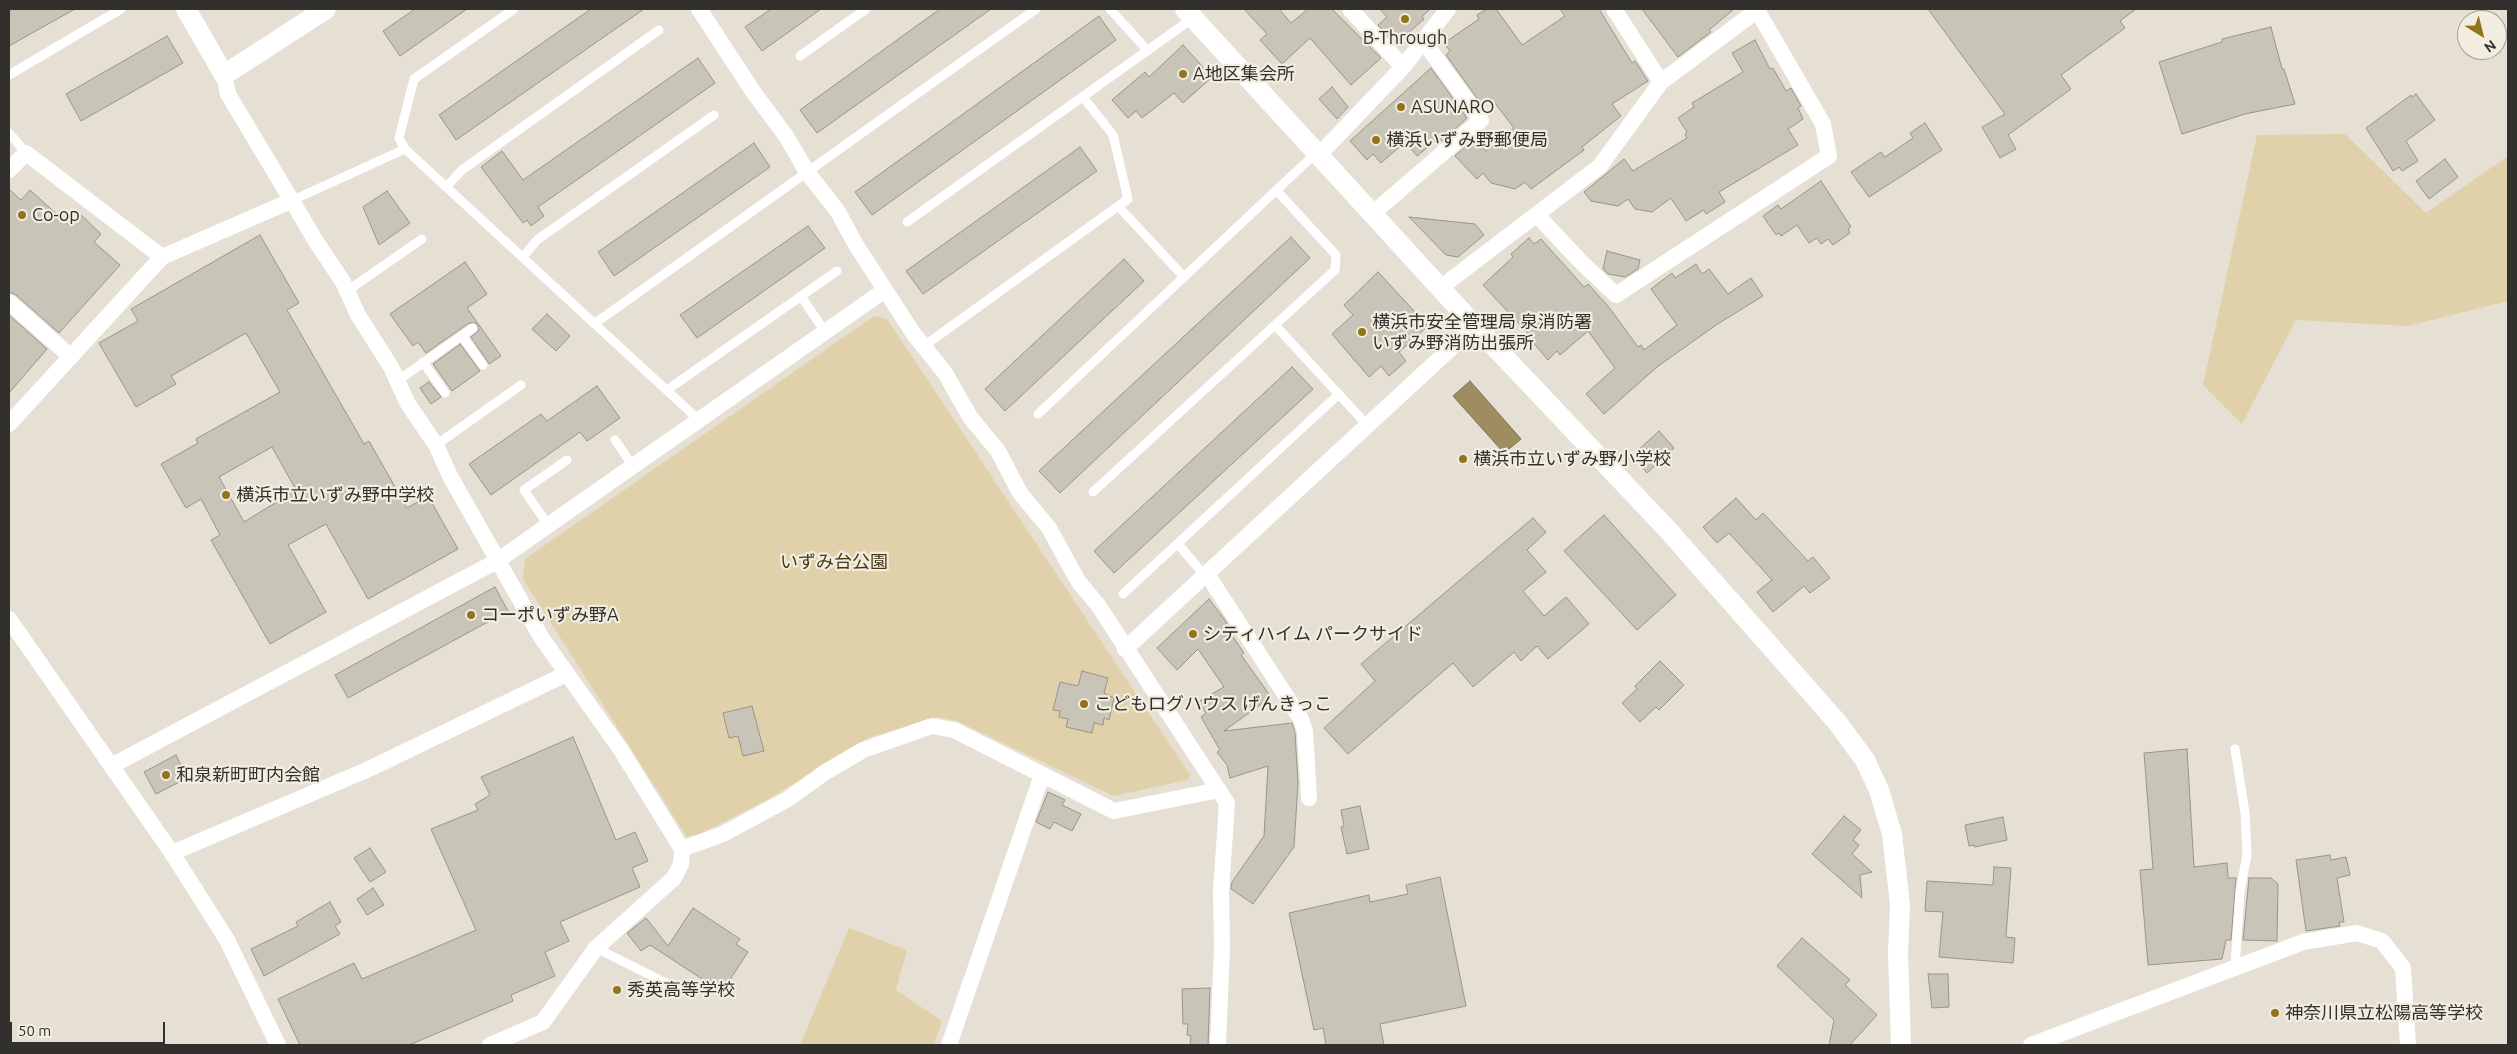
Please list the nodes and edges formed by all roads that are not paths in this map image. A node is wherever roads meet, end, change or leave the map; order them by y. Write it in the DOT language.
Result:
graph roads {
  1 [pos="121,9"];
  2 [pos="186,9"];
  3 [pos="326,9"];
  4 [pos="514,9"];
  5 [pos="699,9"];
  6 [pos="866,9"];
  7 [pos="1036,9"];
  8 [pos="1110,9"];
  9 [pos="1350,9"];
  10 [pos="1448,9"];
  11 [pos="1614,9"];
  12 [pos="1758,10"];
  13 [pos="1189,14"];
  14 [pos="659,30"];
  15 [pos="1424,42"];
  16 [pos="1148,51"];
  17 [pos="800,56"];
  18 [pos="1403,67"];
  19 [pos="9,75"];
  20 [pos="224,75"];
  21 [pos="1661,82"];
  22 [pos="1083,97"];
  23 [pos="714,116"];
  24 [pos="9,134"];
  25 [pos="405,149"];
  26 [pos="26,153"];
  27 [pos="1318,154"];
  28 [pos="9,170"];
  29 [pos="807,172"];
  30 [pos="446,187"];
  31 [pos="1276,190"];
  32 [pos="293,200"];
  33 [pos="1118,206"];
  34 [pos="1372,214"];
  35 [pos="1537,215"];
  36 [pos="907,222"];
  37 [pos="422,239"];
  38 [pos="162,257"];
  39 [pos="523,257"];
  40 [pos="837,271"];
  41 [pos="1184,277"];
  42 [pos="1440,288"];
  43 [pos="885,290"];
  44 [pos="347,291"];
  45 [pos="801,296"];
  46 [pos="9,302"];
  47 [pos="594,324"];
  48 [pos="1275,325"];
  49 [pos="1475,326"];
  50 [pos="473,328"];
  51 [pos="825,332"];
  52 [pos="462,336"];
  53 [pos="924,346"];
  54 [pos="70,356"];
  55 [pos="424,362"];
  56 [pos="483,365"];
  57 [pos="398,381"];
  58 [pos="521,385"];
  59 [pos="667,390"];
  60 [pos="445,392"];
  61 [pos="1339,394"];
  62 [pos="1038,414"];
  63 [pos="699,420"];
  64 [pos="10,421"];
  65 [pos="1368,425"];
  66 [pos="615,440"];
  67 [pos="436,445"];
  68 [pos="567,460"];
  69 [pos="633,466"];
  70 [pos="1093,492"];
  71 [pos="548,525"];
  72 [pos="1178,544"];
  73 [pos="497,560"];
  74 [pos="1206,575"];
  75 [pos="1124,594"];
  76 [pos="9,620"];
  77 [pos="1125,649"];
  78 [pos="566,674"];
  79 [pos="2235,750"];
  80 [pos="111,766"];
  81 [pos="1042,775"];
  82 [pos="1219,790"];
  83 [pos="1308,798"];
  84 [pos="682,850"];
  85 [pos="172,853"];
  86 [pos="596,948"];
  87 [pos="2236,967"];
  88 [pos="680,990"];
  89 [pos="278,1045"];
  90 [pos="490,1045"];
  91 [pos="949,1045"];
  92 [pos="1218,1045"];
  93 [pos="1901,1045"];
  94 [pos="2031,1045"];
  95 [pos="2408,1045"];
  1 -- 19 [label="lane"];
  2 -- 20 [label="street"];
  3 -- 20 [label="street"];
  4 -- 25 [label="lane"];
  5 -- 29 [label="street"];
  6 -- 17 [label="lane"];
  7 -- 29 [label="lane"];
  8 -- 16 [label="lane"];
  9 -- 18 [label="street"];
  10 -- 15 [label="street"];
  11 -- 21 [label="street"];
  12 -- 21 [label="street"];
  12 -- 35 [label="street"];
  13 -- 16 [label="lane"];
  13 -- 27 [label="street"];
  14 -- 30 [label="lane"];
  15 -- 18 [label="street"];
  15 -- 34 [label="street"];
  16 -- 22 [label="lane"];
  18 -- 27 [label="street"];
  20 -- 32 [label="street"];
  21 -- 35 [label="street"];
  22 -- 33 [label="lane"];
  22 -- 36 [label="lane"];
  23 -- 39 [label="lane"];
  24 -- 26 [label="lane"];
  25 -- 30 [label="lane"];
  25 -- 32 [label="lane"];
  26 -- 28 [label="street"];
  26 -- 38 [label="street"];
  27 -- 31 [label="lane"];
  27 -- 34 [label="street"];
  29 -- 43 [label="street"];
  29 -- 47 [label="lane"];
  30 -- 39 [label="lane"];
  31 -- 41 [label="lane"];
  31 -- 48 [label="lane"];
  32 -- 38 [label="street"];
  32 -- 44 [label="street"];
  33 -- 41 [label="lane"];
  33 -- 53 [label="lane"];
  34 -- 42 [label="street"];
  35 -- 42 [label="street"];
  37 -- 44 [label="lane"];
  38 -- 54 [label="street"];
  39 -- 47 [label="lane"];
  40 -- 45 [label="lane"];
  41 -- 62 [label="lane"];
  42 -- 49 [label="street"];
  43 -- 51 [label="street"];
  43 -- 53 [label="street"];
  44 -- 57 [label="street"];
  45 -- 51 [label="lane"];
  45 -- 59 [label="lane"];
  46 -- 54 [label="street"];
  47 -- 59 [label="lane"];
  48 -- 61 [label="lane"];
  48 -- 70 [label="lane"];
  49 -- 65 [label="street"];
  49 -- 93 [label="street"];
  50 -- 52 [label="lane"];
  51 -- 63 [label="street"];
  52 -- 55 [label="lane"];
  52 -- 56 [label="lane"];
  53 -- 77 [label="street"];
  54 -- 64 [label="street"];
  55 -- 57 [label="lane"];
  55 -- 60 [label="lane"];
  57 -- 67 [label="street"];
  58 -- 67 [label="lane"];
  59 -- 63 [label="lane"];
  61 -- 65 [label="lane"];
  61 -- 72 [label="lane"];
  63 -- 69 [label="street"];
  65 -- 74 [label="street"];
  66 -- 69 [label="lane"];
  67 -- 73 [label="street"];
  68 -- 71 [label="lane"];
  69 -- 71 [label="street"];
  71 -- 73 [label="street"];
  72 -- 74 [label="lane"];
  72 -- 75 [label="lane"];
  73 -- 78 [label="street"];
  73 -- 80 [label="street"];
  74 -- 77 [label="street"];
  74 -- 83 [label="street"];
  76 -- 80 [label="street"];
  77 -- 82 [label="street"];
  78 -- 84 [label="street"];
  78 -- 85 [label="street"];
  79 -- 87 [label="lane"];
  80 -- 85 [label="street"];
  81 -- 82 [label="street"];
  81 -- 84 [label="street"];
  81 -- 91 [label="street"];
  82 -- 92 [label="street"];
  84 -- 86 [label="street"];
  85 -- 89 [label="street"];
  86 -- 88 [label="lane"];
  86 -- 90 [label="street"];
  87 -- 94 [label="street"];
  87 -- 95 [label="street"];
}
